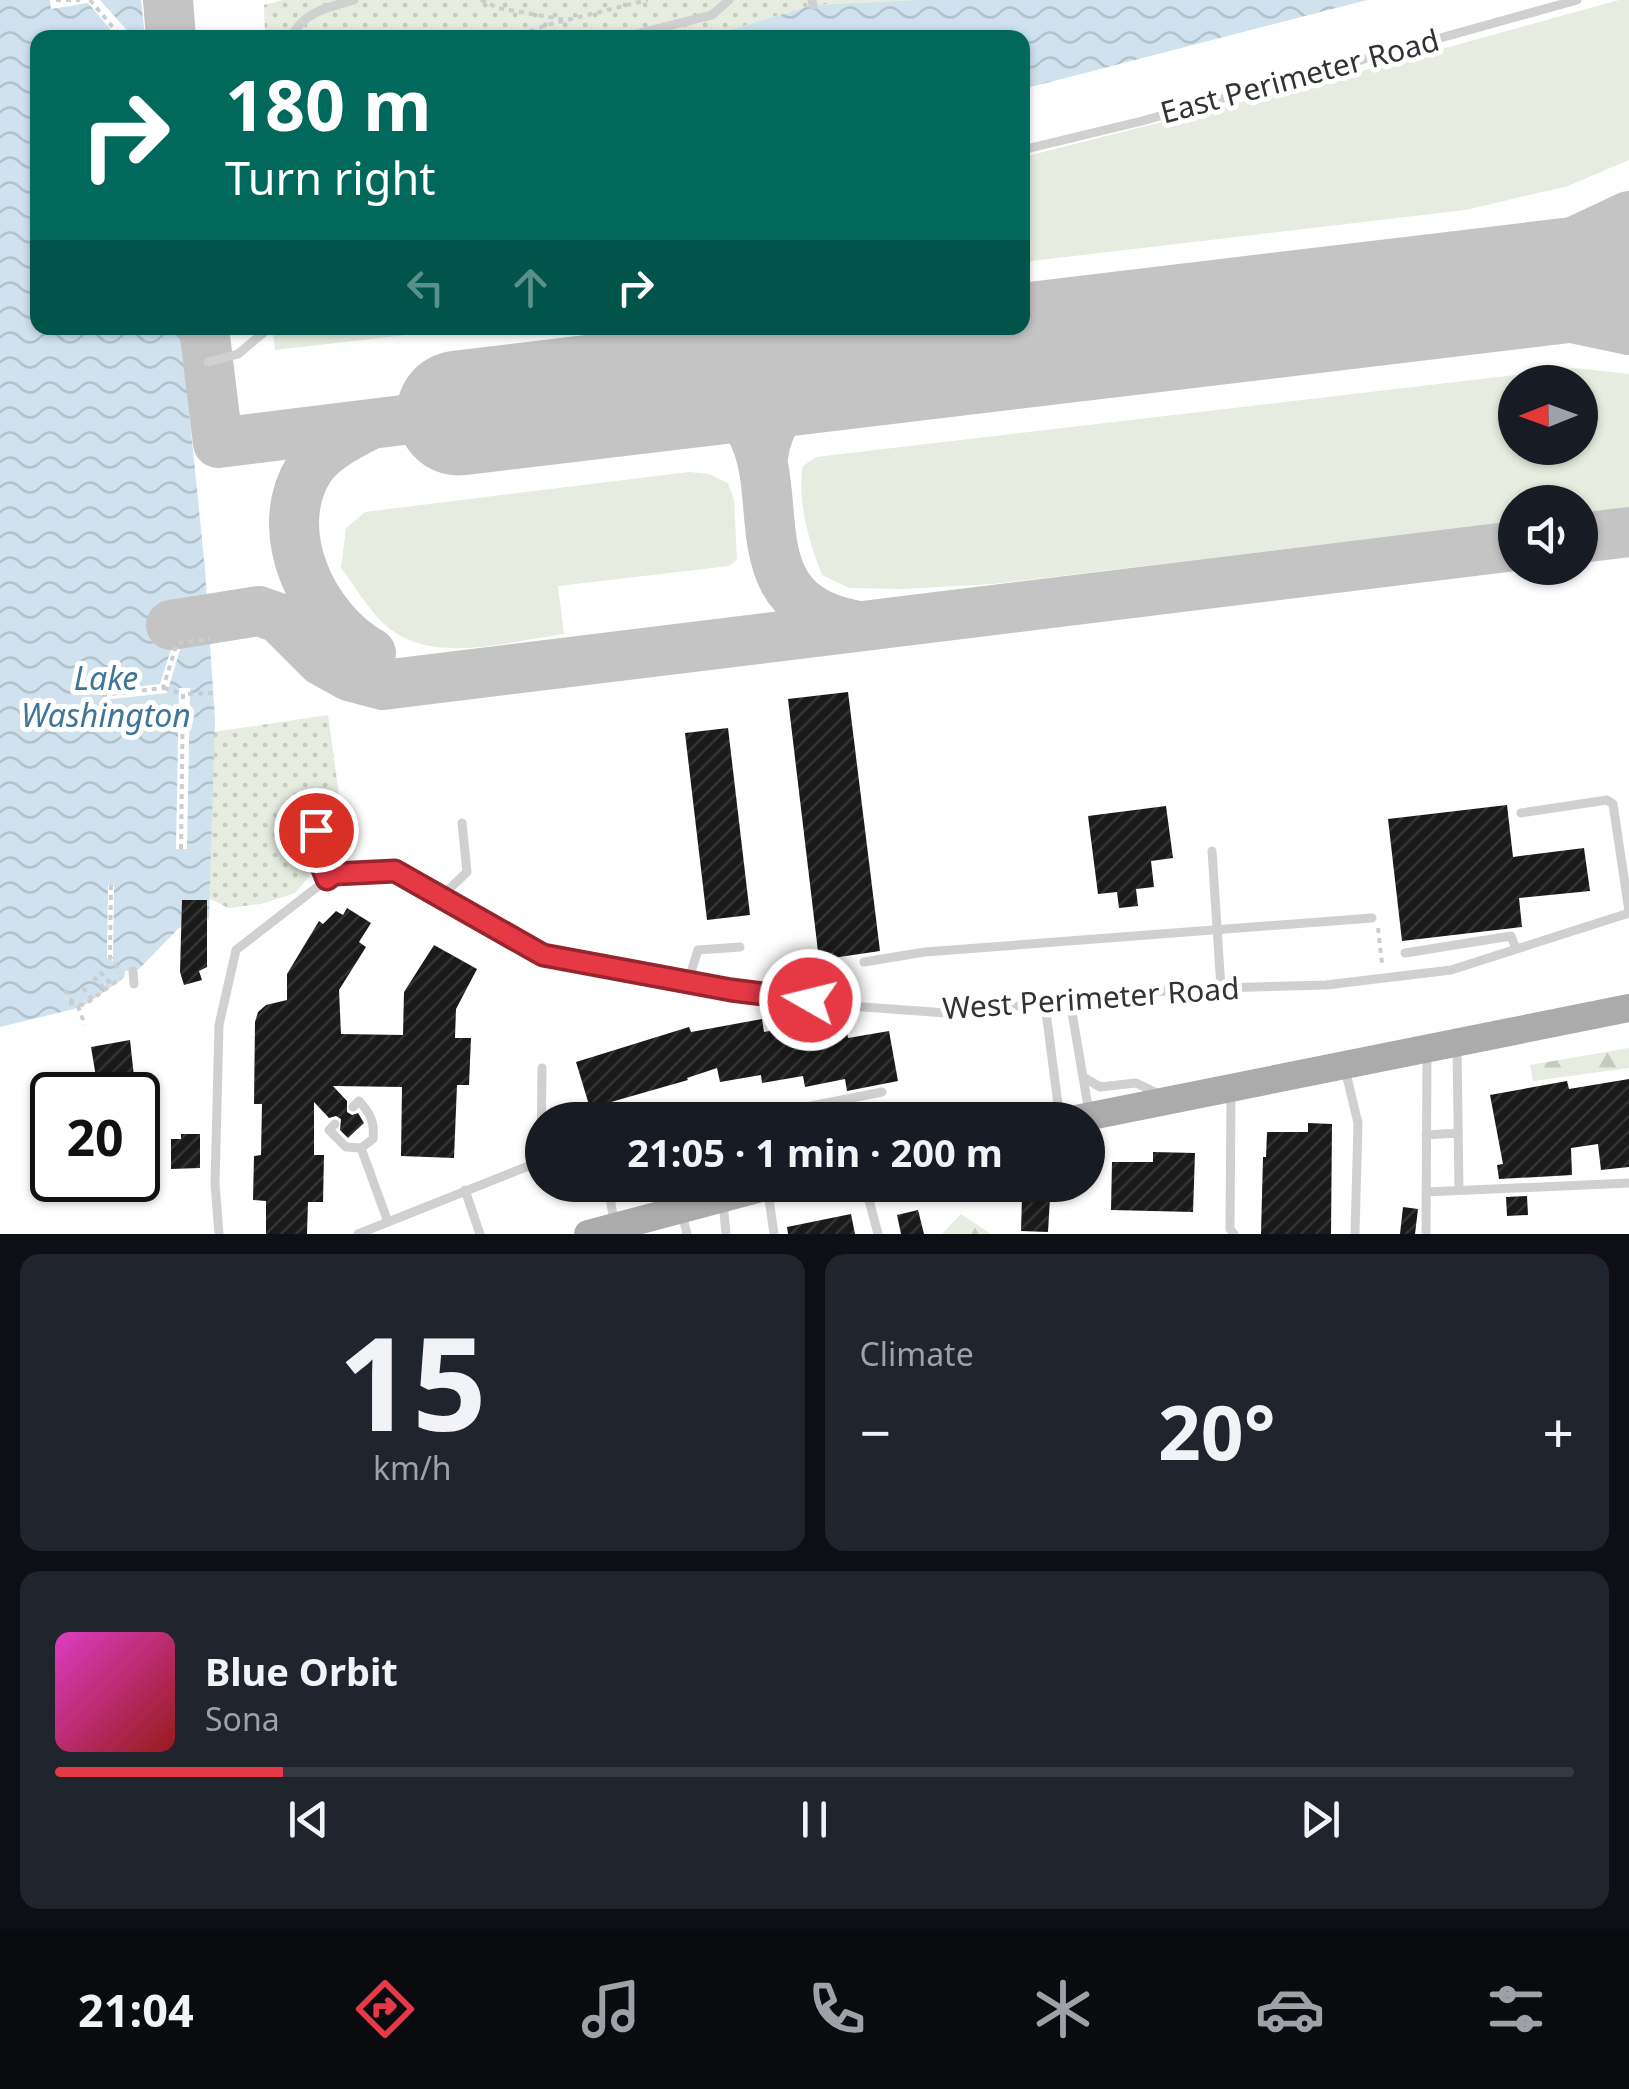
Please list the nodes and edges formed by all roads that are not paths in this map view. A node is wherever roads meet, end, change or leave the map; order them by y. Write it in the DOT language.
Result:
graph roads {
  1 [pos="354,0"];
  2 [pos="729,0"];
  3 [pos="1576,0"];
  4 [pos="298,30"];
  5 [pos="652,30"];
  6 [pos="1030,148"];
  7 [pos="260,335"];
  8 [pos="208,362"];
  9 [pos="1521,813"];
  10 [pos="462,824"];
  11 [pos="316,830"];
  12 [pos="1212,851"];
  13 [pos="327,879"];
  14 [pos="441,897"];
  15 [pos="1629,912"];
  16 [pos="1372,918"];
  17 [pos="1217,932"];
  18 [pos="740,947"];
  19 [pos="1516,949"];
  20 [pos="1405,953"];
  21 [pos="864,962"];
  22 [pos="688,982"];
  23 [pos="1221,988"];
  24 [pos="1070,1001"];
  25 [pos="1045,1004"];
  26 [pos="1629,1008"];
  27 [pos="1457,1042"];
  28 [pos="1427,1048"];
  29 [pos="1343,1063"];
  30 [pos="542,1068"];
  31 [pos="1083,1077"];
  32 [pos="1231,1086"];
  33 [pos="882,1092"];
  34 [pos="1170,1099"];
  35 [pos="831,1102"];
  36 [pos="1058,1102"];
  37 [pos="1081,1102"];
  38 [pos="353,1107"];
  39 [pos="1105,1113"];
  40 [pos="334,1124"];
  41 [pos="1458,1133"];
  42 [pos="1426,1136"];
  43 [pos="362,1148"];
  44 [pos="1629,1183"];
  45 [pos="465,1190"];
  46 [pos="1459,1190"];
  47 [pos="1426,1192"];
  48 [pos="606,1202"];
  49 [pos="705,1202"];
  50 [pos="743,1202"];
  51 [pos="757,1202"];
  52 [pos="870,1202"];
  53 [pos="681,1209"];
  54 [pos="388,1222"];
  55 [pos="602,1230"];
  56 [pos="219,1234"];
  57 [pos="358,1234"];
  58 [pos="480,1234"];
  59 [pos="726,1234"];
  60 [pos="774,1234"];
  61 [pos="878,1234"];
  62 [pos="1234,1234"];
  63 [pos="1356,1234"];
  64 [pos="1426,1234"];
  1 -- 4 [label="lane"];
  2 -- 5 [label="lane"];
  3 -- 6 [label="lane, East Perimeter Road"];
  7 -- 8 [label="lane"];
  9 -- 15 [label="lane"];
  10 -- 14 [label="lane"];
  11 -- 13 [label="lane"];
  12 -- 17 [label="lane"];
  13 -- 14 [label="lane, West Perimeter Road"];
  13 -- 56 [label="lane, West Perimeter Road"];
  14 -- 22 [label="lane, West Perimeter Road"];
  15 -- 19 [label="lane, West Perimeter Road"];
  16 -- 17 [label="lane"];
  17 -- 21 [label="lane"];
  17 -- 23 [label="lane"];
  18 -- 22 [label="lane"];
  19 -- 20 [label="lane"];
  19 -- 23 [label="lane, West Perimeter Road"];
  22 -- 25 [label="lane, West Perimeter Road"];
  23 -- 24 [label="lane, West Perimeter Road"];
  24 -- 25 [label="lane, West Perimeter Road"];
  24 -- 31 [label="lane"];
  25 -- 36 [label="lane"];
  26 -- 27 [label="main road"];
  27 -- 28 [label="main road"];
  27 -- 41 [label="lane"];
  28 -- 29 [label="main road"];
  28 -- 42 [label="lane"];
  29 -- 32 [label="main road"];
  29 -- 63 [label="lane"];
  30 -- 45 [label="lane"];
  31 -- 34 [label="lane"];
  31 -- 37 [label="lane"];
  32 -- 34 [label="main road"];
  32 -- 62 [label="lane"];
  33 -- 35 [label="lane"];
  34 -- 39 [label="main road"];
  38 -- 43 [label="lane"];
  40 -- 43 [label="lane"];
  41 -- 42 [label="lane"];
  41 -- 46 [label="lane"];
  42 -- 47 [label="lane"];
  43 -- 54 [label="lane"];
  44 -- 46 [label="lane"];
  45 -- 54 [label="lane"];
  45 -- 58 [label="lane"];
  46 -- 47 [label="lane"];
  47 -- 64 [label="lane"];
  48 -- 55 [label="lane"];
  49 -- 53 [label="main road"];
  50 -- 59 [label="lane"];
  51 -- 60 [label="lane"];
  52 -- 61 [label="lane"];
  53 -- 55 [label="main road"];
  54 -- 57 [label="lane"];
}
